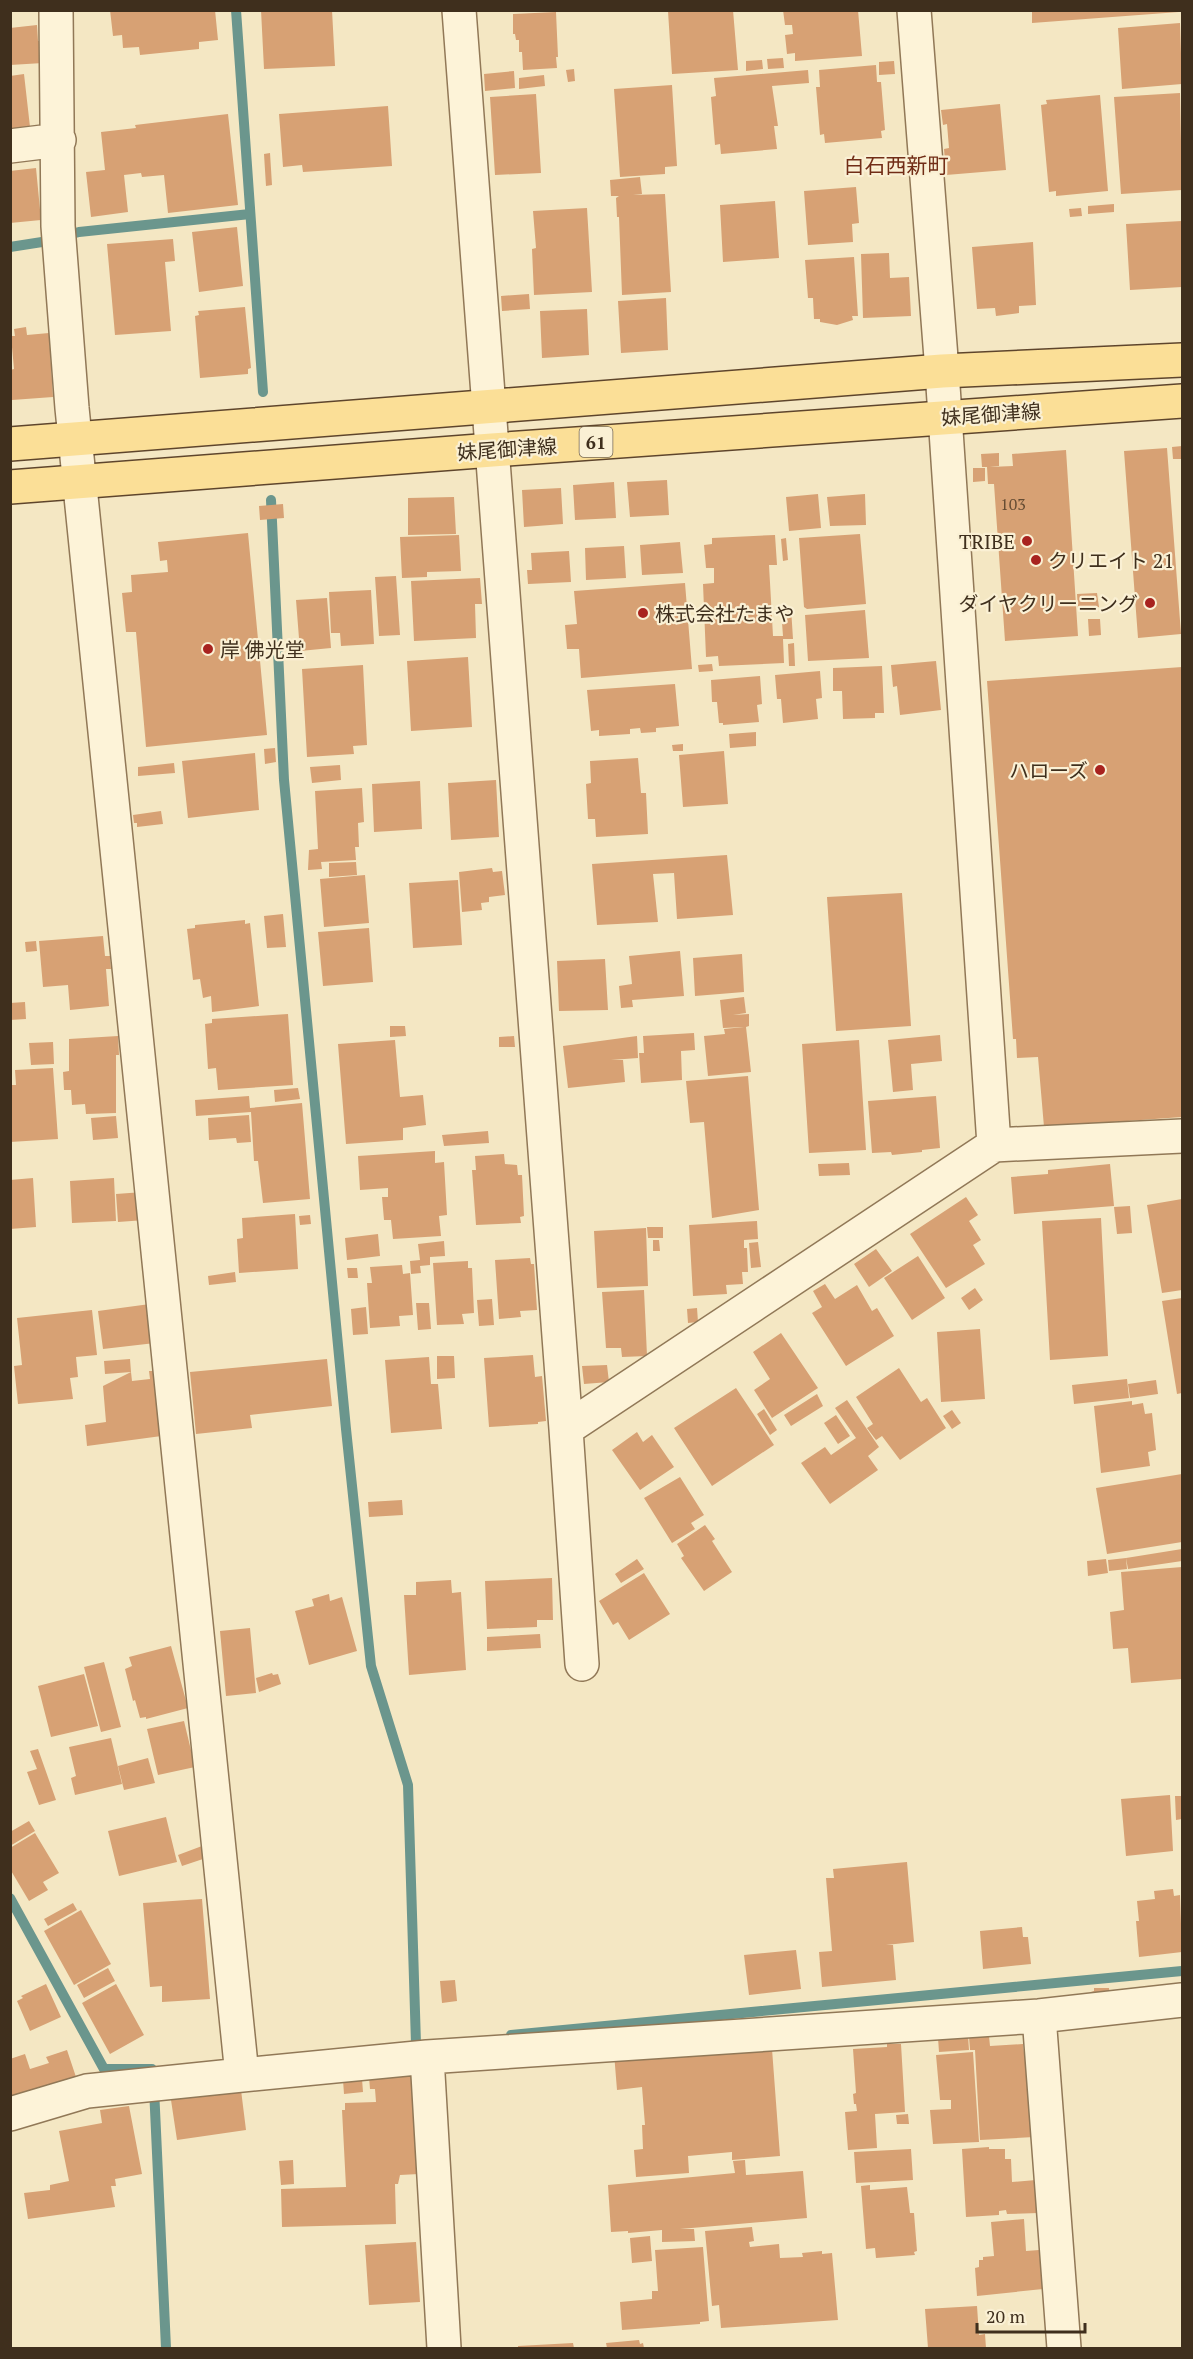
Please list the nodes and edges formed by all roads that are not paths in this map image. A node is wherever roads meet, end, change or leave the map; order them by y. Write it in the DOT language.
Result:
graph roads {
  1 [pos="56,10"];
  2 [pos="459,10"];
  3 [pos="914,10"];
  4 [pos="59,140"];
  5 [pos="10,146"];
  6 [pos="1182,360"];
  7 [pos="942,371"];
  8 [pos="1182,400"];
  9 [pos="488,407"];
  10 [pos="945,418"];
  11 [pos="75,439"];
  12 [pos="10,444"];
  13 [pos="492,450"];
  14 [pos="80,482"];
  15 [pos="10,487"];
  16 [pos="1182,1136"];
  17 [pos="994,1145"];
  18 [pos="566,1429"];
  19 [pos="582,1664"];
  20 [pos="1182,2000"];
  21 [pos="1039,2016"];
  22 [pos="427,2057"];
  23 [pos="241,2064"];
  24 [pos="10,2114"];
  25 [pos="444,2349"];
  26 [pos="1064,2349"];
  1 -- 4 [label="street"];
  2 -- 9 [label="street"];
  3 -- 7 [label="street"];
  4 -- 5 [label="street"];
  4 -- 11 [label="street"];
  6 -- 7 [label="main road, 61"];
  7 -- 9 [label="main road, 61"];
  7 -- 10 [label="street"];
  8 -- 10 [label="main road, 妹尾御津線 / 61"];
  9 -- 11 [label="main road, 61"];
  9 -- 13 [label="street"];
  10 -- 13 [label="main road, 妹尾御津線 / 61"];
  10 -- 17 [label="street"];
  11 -- 12 [label="main road, 61"];
  11 -- 14 [label="street"];
  13 -- 14 [label="main road, 妹尾御津線 / 61"];
  13 -- 18 [label="street"];
  14 -- 15 [label="main road, 妹尾御津線 / 61"];
  14 -- 23 [label="street"];
  16 -- 17 [label="street"];
  17 -- 18 [label="street"];
  18 -- 19 [label="street"];
  20 -- 21 [label="street"];
  21 -- 22 [label="street"];
  21 -- 26 [label="street"];
  22 -- 23 [label="street"];
  22 -- 25 [label="street"];
  23 -- 24 [label="street"];
}
